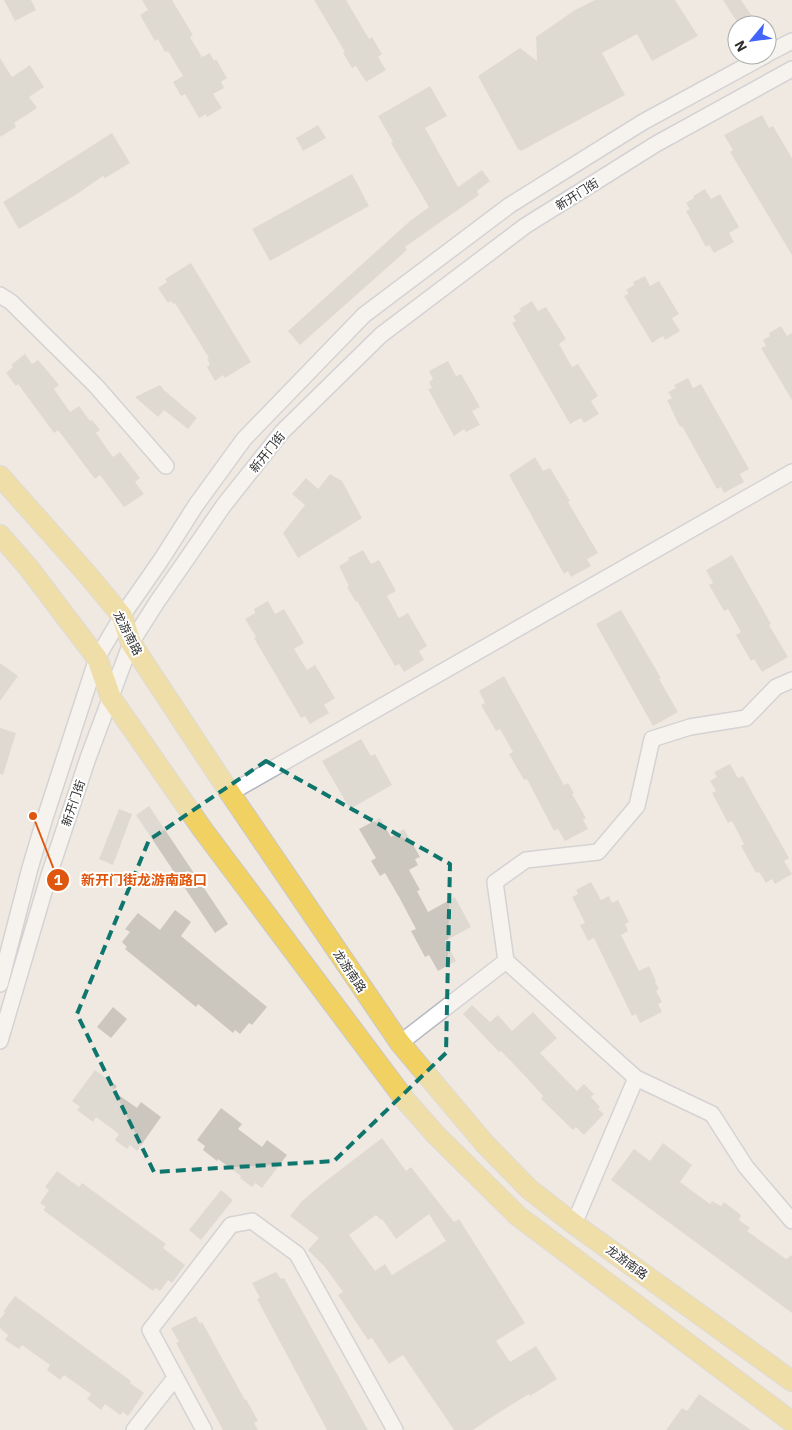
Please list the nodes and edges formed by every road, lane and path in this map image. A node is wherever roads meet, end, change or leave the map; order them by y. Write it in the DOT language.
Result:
graph roads {
  1 [pos="792,41"];
  2 [pos="777,49"];
  3 [pos="748,65"];
  4 [pos="792,69"];
  5 [pos="0,295"];
  6 [pos="166,466"];
  7 [pos="792,472"];
  8 [pos="0,476"];
  9 [pos="0,535"];
  10 [pos="122,616"];
  11 [pos="131,643"];
  12 [pos="97,658"];
  13 [pos="792,680"];
  14 [pos="111,698"];
  15 [pos="230,793"];
  16 [pos="4,949"];
  17 [pos="506,961"];
  18 [pos="0,984"];
  19 [pos="0,1041"];
  20 [pos="400,1043"];
  21 [pos="636,1078"];
  22 [pos="792,1221"];
  23 [pos="574,1224"];
  24 [pos="175,1378"];
  25 [pos="792,1381"];
  26 [pos="792,1422"];
  27 [pos="134,1430"];
  28 [pos="204,1430"];
  29 [pos="395,1430"];
  1 -- 2 [label="street, 新开门街"];
  3 -- 10 [label="street, 新开门街"];
  4 -- 11 [label="street, 新开门街"];
  5 -- 6 [label="street"];
  7 -- 15 [label="street"];
  8 -- 10 [label="main road, 龙游南路"];
  9 -- 12 [label="main road"];
  10 -- 11 [label="main road, 龙游南路"];
  10 -- 12 [label="street, 新开门街"];
  11 -- 14 [label="street, 新开门街"];
  11 -- 15 [label="main road, 龙游南路"];
  12 -- 14 [label="main road"];
  12 -- 16 [label="street, 新开门街"];
  13 -- 17 [label="street"];
  14 -- 19 [label="street, 新开门街"];
  14 -- 26 [label="main road"];
  15 -- 20 [label="main road, 龙游南路"];
  16 -- 18 [label="street, 新开门街"];
  17 -- 20 [label="street"];
  17 -- 21 [label="street"];
  20 -- 23 [label="main road, 龙游南路"];
  21 -- 22 [label="street"];
  21 -- 23 [label="street"];
  23 -- 25 [label="main road, 龙游南路"];
  24 -- 27 [label="street"];
  24 -- 28 [label="street"];
  24 -- 29 [label="street"];
}
